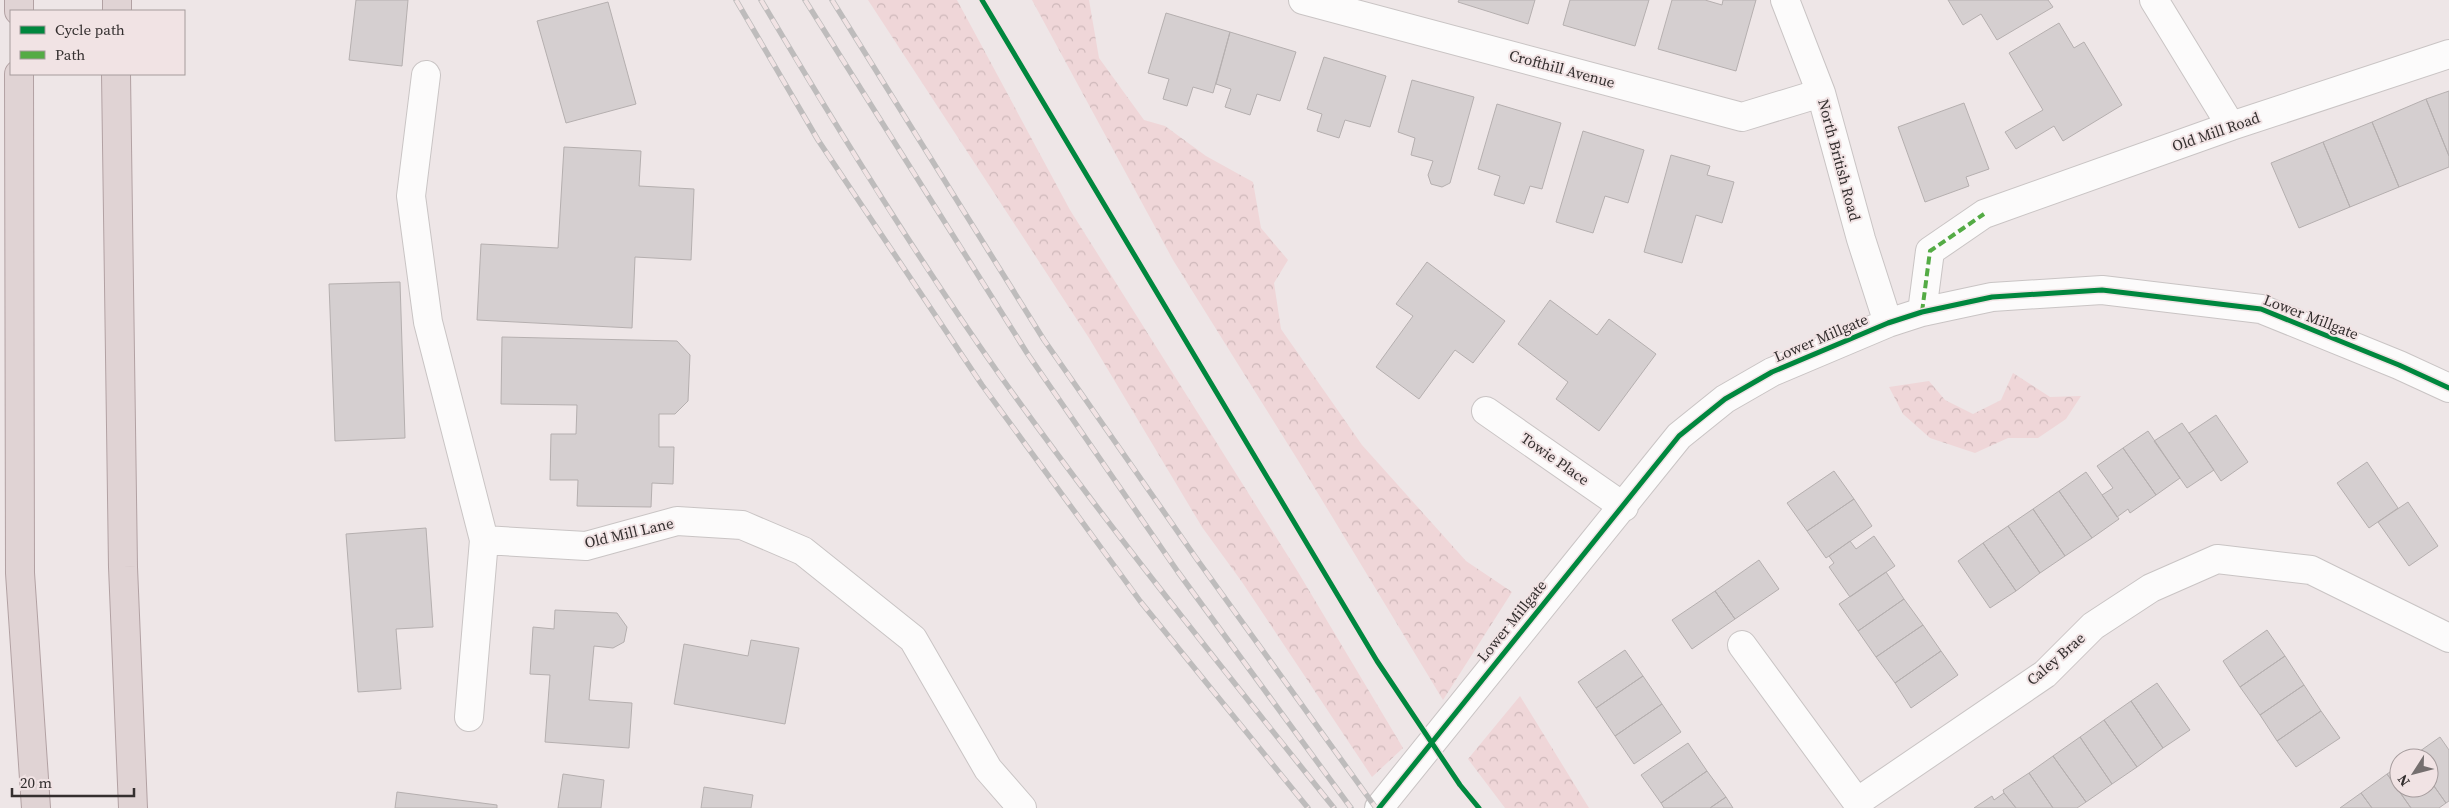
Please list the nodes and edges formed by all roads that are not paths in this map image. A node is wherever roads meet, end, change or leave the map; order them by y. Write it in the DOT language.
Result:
graph roads {
  1 [pos="1303,0"];
  2 [pos="1785,0"];
  3 [pos="2154,0"];
  4 [pos="2449,54"];
  5 [pos="20,75"];
  6 [pos="116,75"];
  7 [pos="426,76"];
  8 [pos="1821,93"];
  9 [pos="2231,126"];
  10 [pos="1922,312"];
  11 [pos="1888,323"];
  12 [pos="2449,388"];
  13 [pos="1486,411"];
  14 [pos="1624,506"];
  15 [pos="484,540"];
  16 [pos="2449,638"];
  17 [pos="1742,644"];
  18 [pos="469,717"];
  19 [pos="36,808"];
  20 [pos="133,808"];
  21 [pos="1022,808"];
  22 [pos="1379,808"];
  1 -- 8 [label="street, Crofthill Avenue"];
  2 -- 8 [label="street, North British Road"];
  3 -- 9 [label="street"];
  4 -- 9 [label="street, Old Mill Road"];
  5 -- 19 [label="highway"];
  6 -- 20 [label="highway"];
  7 -- 15 [label="street"];
  8 -- 11 [label="street, North British Road"];
  9 -- 10 [label="street, Old Mill Road"];
  10 -- 11 [label="street, Lower Millgate"];
  10 -- 12 [label="street, Lower Millgate"];
  11 -- 14 [label="street, Lower Millgate"];
  13 -- 14 [label="street, Towie Place"];
  14 -- 22 [label="street, Lower Millgate"];
  15 -- 18 [label="street"];
  15 -- 21 [label="street, Old Mill Lane"];
  16 -- 17 [label="street, Caley Brae"];
}
